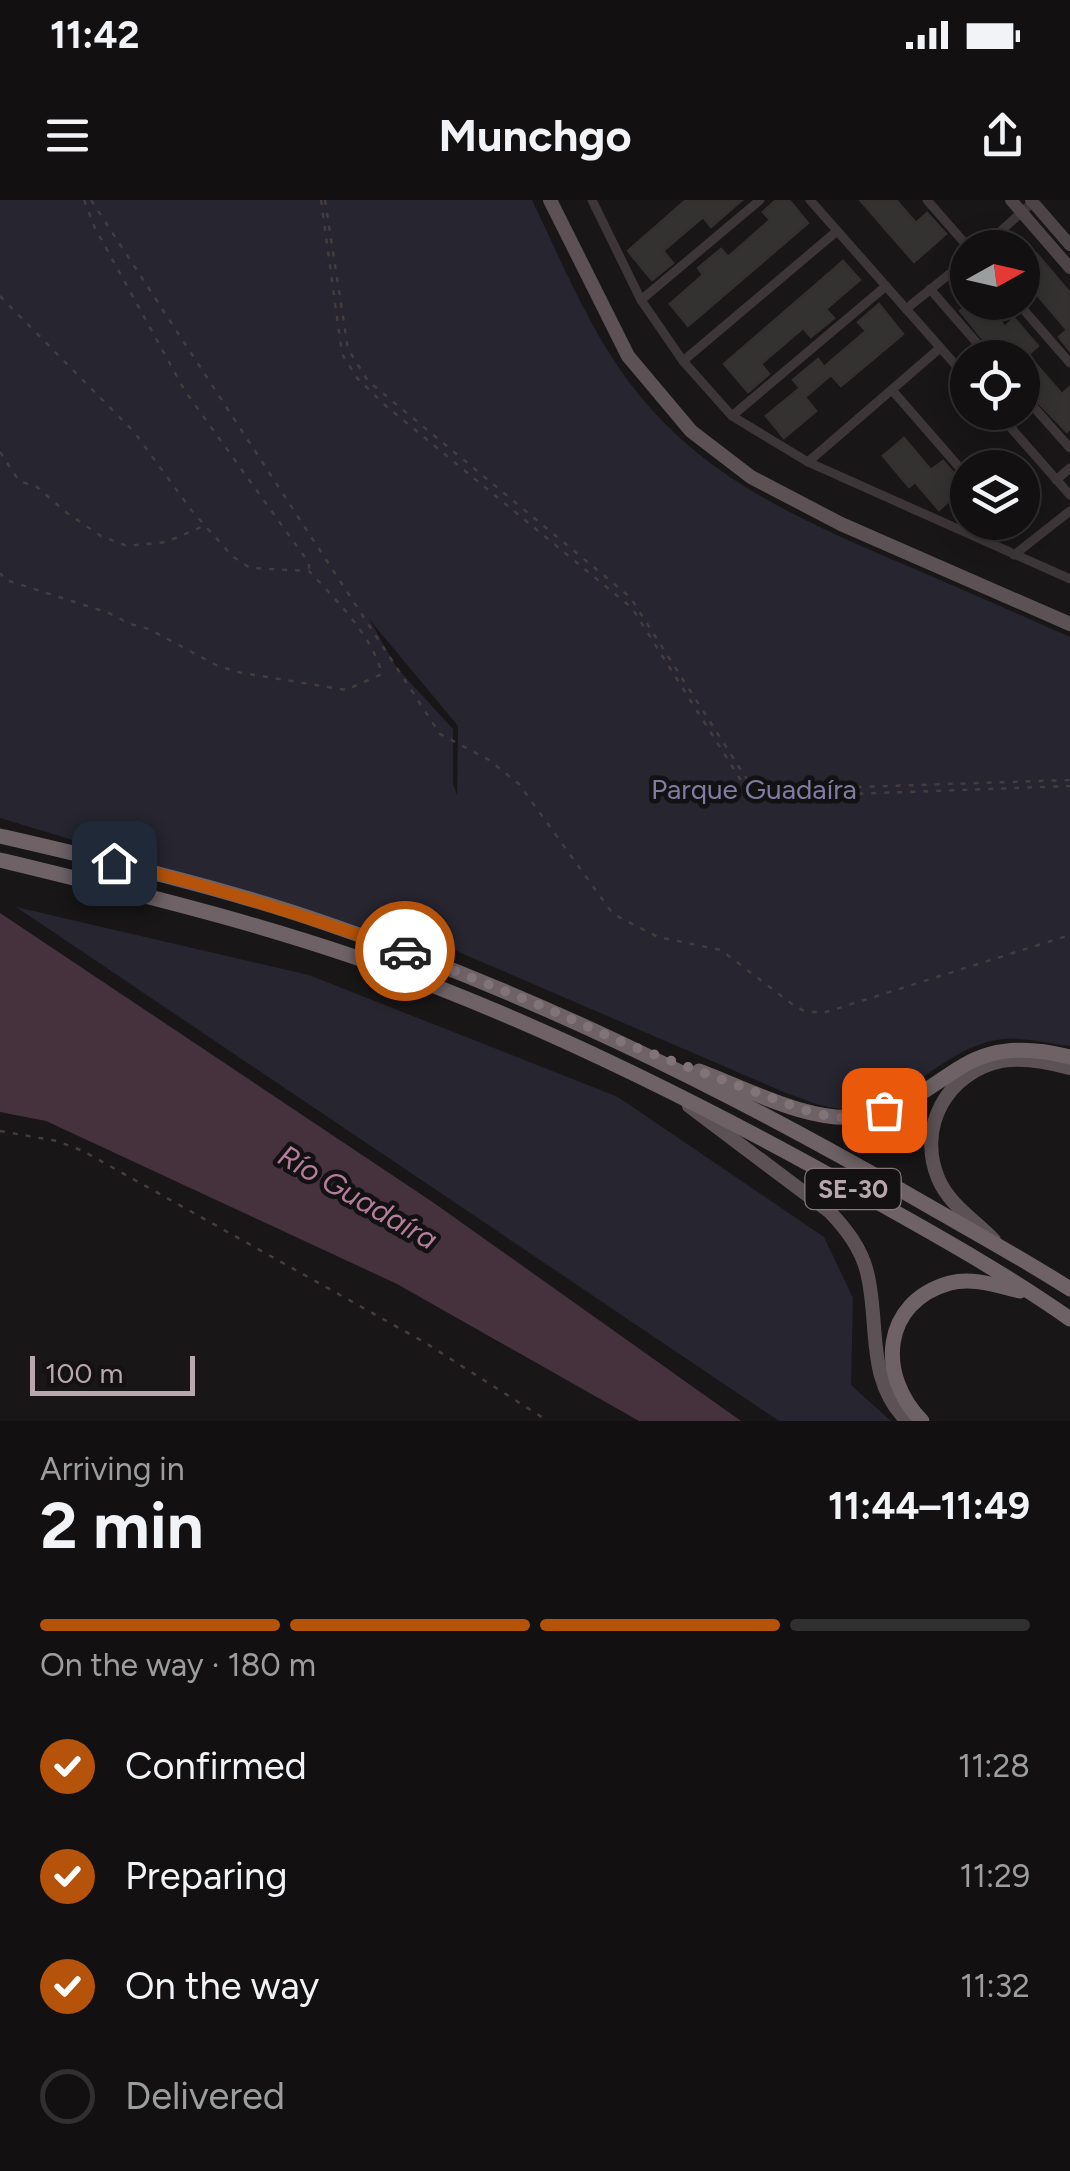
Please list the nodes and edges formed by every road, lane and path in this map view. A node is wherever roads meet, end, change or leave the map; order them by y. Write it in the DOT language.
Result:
graph roads {
  1 [pos="84,200"];
  2 [pos="90,200"];
  3 [pos="323,200"];
  4 [pos="550,200"];
  5 [pos="760,200"];
  6 [pos="810,200"];
  7 [pos="928,200"];
  8 [pos="1011,200"];
  9 [pos="594,201"];
  10 [pos="1032,201"];
  11 [pos="1022,213"];
  12 [pos="954,230"];
  13 [pos="1003,230"];
  14 [pos="837,231"];
  15 [pos="1070,244"];
  16 [pos="1069,263"];
  17 [pos="950,274"];
  18 [pos="886,286"];
  19 [pos="930,289"];
  20 [pos="0,296"];
  21 [pos="641,300"];
  22 [pos="906,308"];
  23 [pos="1033,320"];
  24 [pos="974,340"];
  25 [pos="940,348"];
  26 [pos="950,359"];
  27 [pos="683,360"];
  28 [pos="1070,363"];
  29 [pos="892,390"];
  30 [pos="1040,414"];
  31 [pos="732,416"];
  32 [pos="1013,430"];
  33 [pos="1070,448"];
  34 [pos="0,452"];
  35 [pos="950,457"];
  36 [pos="808,462"];
  37 [pos="1070,468"];
  38 [pos="1056,480"];
  39 [pos="1070,495"];
  40 [pos="1070,511"];
  41 [pos="204,526"];
  42 [pos="1014,555"];
  43 [pos="308,571"];
  44 [pos="0,573"];
  45 [pos="1070,579"];
  46 [pos="1070,624"];
  47 [pos="1070,783"];
  48 [pos="0,836"];
  49 [pos="0,860"];
  50 [pos="1070,935"];
  51 [pos="626,1044"];
  52 [pos="1070,1058"];
  53 [pos="1070,1068"];
  54 [pos="668,1091"];
  55 [pos="0,1131"];
  56 [pos="1006,1251"];
  57 [pos="1070,1290"];
  58 [pos="1034,1294"];
  59 [pos="1070,1319"];
  60 [pos="548,1421"];
  61 [pos="907,1421"];
  62 [pos="922,1421"];
  1 -- 43 [label="path"];
  2 -- 50 [label="path"];
  3 -- 47 [label="path"];
  3 -- 47 [label="path"];
  4 -- 46 [label="main road"];
  5 -- 21 [label="street"];
  6 -- 14 [label="street"];
  7 -- 12 [label="street"];
  8 -- 11 [label="street"];
  9 -- 21 [label="street"];
  10 -- 11 [label="street"];
  10 -- 15 [label="street"];
  11 -- 13 [label="street"];
  11 -- 16 [label="street"];
  14 -- 18 [label="street"];
  14 -- 27 [label="street"];
  17 -- 19 [label="street"];
  18 -- 22 [label="street"];
  18 -- 31 [label="street"];
  19 -- 22 [label="street"];
  19 -- 24 [label="street"];
  20 -- 41 [label="path"];
  21 -- 27 [label="street"];
  22 -- 25 [label="street"];
  23 -- 28 [label="street"];
  25 -- 26 [label="street"];
  25 -- 29 [label="street"];
  27 -- 31 [label="street"];
  29 -- 35 [label="street"];
  29 -- 36 [label="street"];
  30 -- 33 [label="street"];
  31 -- 36 [label="street"];
  32 -- 38 [label="street"];
  34 -- 41 [label="path"];
  36 -- 42 [label="street"];
  37 -- 38 [label="street"];
  38 -- 39 [label="street"];
  40 -- 42 [label="street"];
  41 -- 43 [label="path"];
  42 -- 45 [label="street"];
  43 -- 44 [label="path"];
  48 -- 51 [label="highway, SE-30"];
  49 -- 54 [label="highway, SE-30"];
  51 -- 52 [label="highway"];
  51 -- 56 [label="highway, SE-30"];
  53 -- 56 [label="main road"];
  54 -- 58 [label="highway, SE-30"];
  54 -- 61 [label="main road"];
  55 -- 60 [label="path"];
  56 -- 57 [label="highway, SE-30"];
  58 -- 59 [label="highway, SE-30"];
  58 -- 62 [label="highway"];
}
